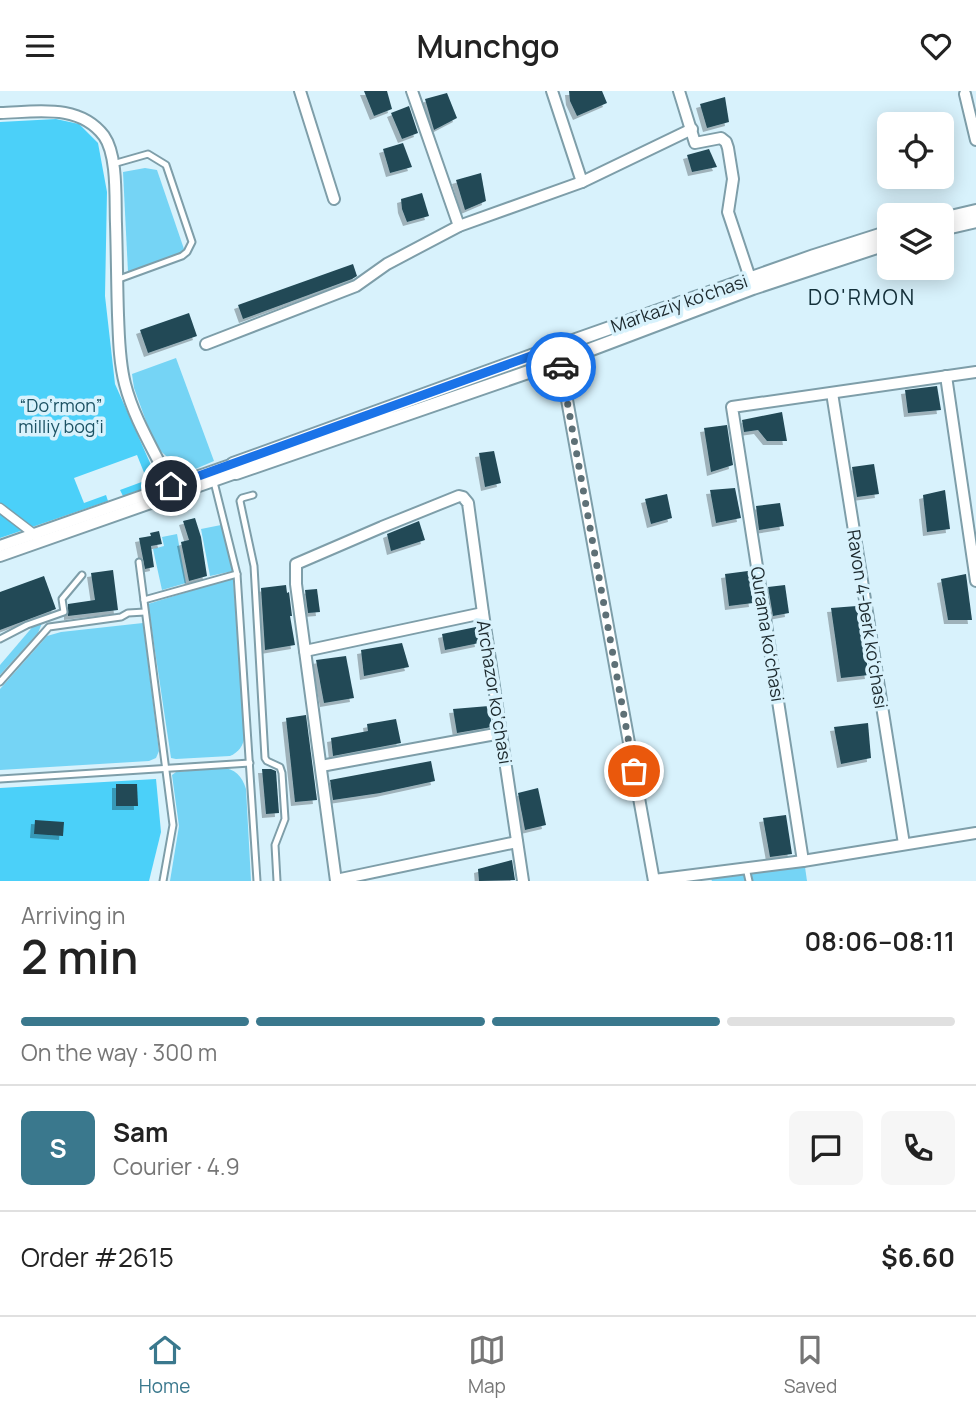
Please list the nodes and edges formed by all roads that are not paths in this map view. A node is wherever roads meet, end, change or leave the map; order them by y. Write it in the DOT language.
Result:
graph roads {
  1 [pos="300,91"];
  2 [pos="412,91"];
  3 [pos="551,91"];
  4 [pos="679,91"];
  5 [pos="965,94"];
  6 [pos="0,113"];
  7 [pos="692,129"];
  8 [pos="976,140"];
  9 [pos="113,164"];
  10 [pos="582,182"];
  11 [pos="334,199"];
  12 [pos="976,211"];
  13 [pos="954,216"];
  14 [pos="976,221"];
  15 [pos="459,226"];
  16 [pos="954,226"];
  17 [pos="877,236"];
  18 [pos="877,247"];
  19 [pos="117,280"];
  20 [pos="752,283"];
  21 [pos="206,344"];
  22 [pos="556,347"];
  23 [pos="560,361"];
  24 [pos="976,372"];
  25 [pos="946,376"];
  26 [pos="453,391"];
  27 [pos="832,393"];
  28 [pos="234,469"];
  29 [pos="214,481"];
  30 [pos="173,490"];
  31 [pos="253,495"];
  32 [pos="0,508"];
  33 [pos="36,538"];
  34 [pos="0,546"];
  35 [pos="0,556"];
  36 [pos="139,562"];
  37 [pos="237,574"];
  38 [pos="82,575"];
  39 [pos="976,581"];
  40 [pos="144,600"];
  41 [pos="145,612"];
  42 [pos="482,613"];
  43 [pos="0,639"];
  44 [pos="305,650"];
  45 [pos="0,682"];
  46 [pos="501,733"];
  47 [pos="250,763"];
  48 [pos="321,766"];
  49 [pos="166,768"];
  50 [pos="0,779"];
  51 [pos="976,833"];
  52 [pos="517,842"];
  53 [pos="904,844"];
  54 [pos="803,861"];
  55 [pos="746,869"];
  56 [pos="163,881"];
  57 [pos="257,881"];
  58 [pos="277,881"];
  59 [pos="336,881"];
  60 [pos="523,881"];
  61 [pos="654,881"];
  62 [pos="749,881"];
  1 -- 11 [label="street"];
  2 -- 15 [label="street"];
  3 -- 10 [label="street"];
  4 -- 7 [label="street"];
  5 -- 8 [label="street"];
  6 -- 9 [label="street"];
  7 -- 10 [label="street"];
  7 -- 20 [label="street"];
  9 -- 19 [label="street"];
  9 -- 19 [label="lane"];
  10 -- 15 [label="street"];
  12 -- 13 [label="street"];
  14 -- 16 [label="street"];
  15 -- 21 [label="street"];
  17 -- 20 [label="street, Markaziy ko'chasi"];
  18 -- 20 [label="street, Markaziy ko'chasi"];
  19 -- 30 [label="street"];
  20 -- 22 [label="street, Markaziy ko'chasi"];
  20 -- 23 [label="street, Markaziy ko'chasi"];
  22 -- 23 [label="street"];
  22 -- 26 [label="street, Markaziy ko'chasi"];
  23 -- 26 [label="street, Markaziy ko'chasi"];
  23 -- 61 [label="street"];
  24 -- 25 [label="street"];
  25 -- 27 [label="street"];
  25 -- 39 [label="street"];
  26 -- 28 [label="street, Markaziy ko'chasi"];
  27 -- 53 [label="street, Ravon 4-berk koʻchasi"];
  27 -- 54 [label="street, Qurama koʻchasi"];
  28 -- 29 [label="street"];
  28 -- 30 [label="street"];
  29 -- 30 [label="street"];
  29 -- 37 [label="lane"];
  30 -- 33 [label="street"];
  31 -- 58 [label="lane"];
  32 -- 33 [label="street"];
  33 -- 34 [label="street"];
  33 -- 35 [label="street"];
  36 -- 40 [label="lane"];
  37 -- 40 [label="lane"];
  37 -- 47 [label="lane"];
  38 -- 43 [label="lane"];
  40 -- 41 [label="lane"];
  41 -- 45 [label="lane"];
  41 -- 49 [label="lane"];
  42 -- 44 [label="street"];
  42 -- 44 [label="street, Archazor ko‘chasi"];
  42 -- 46 [label="street, Archazor ko‘chasi"];
  44 -- 48 [label="street"];
  46 -- 48 [label="street"];
  46 -- 52 [label="street, Archazor ko‘chasi"];
  47 -- 49 [label="lane"];
  47 -- 57 [label="lane"];
  48 -- 59 [label="street"];
  49 -- 50 [label="lane"];
  49 -- 56 [label="lane"];
  51 -- 53 [label="street"];
  52 -- 59 [label="street"];
  52 -- 60 [label="street, Archazor ko‘chasi"];
  53 -- 54 [label="street"];
  54 -- 55 [label="street"];
  55 -- 61 [label="street"];
  55 -- 62 [label="lane"];
}
